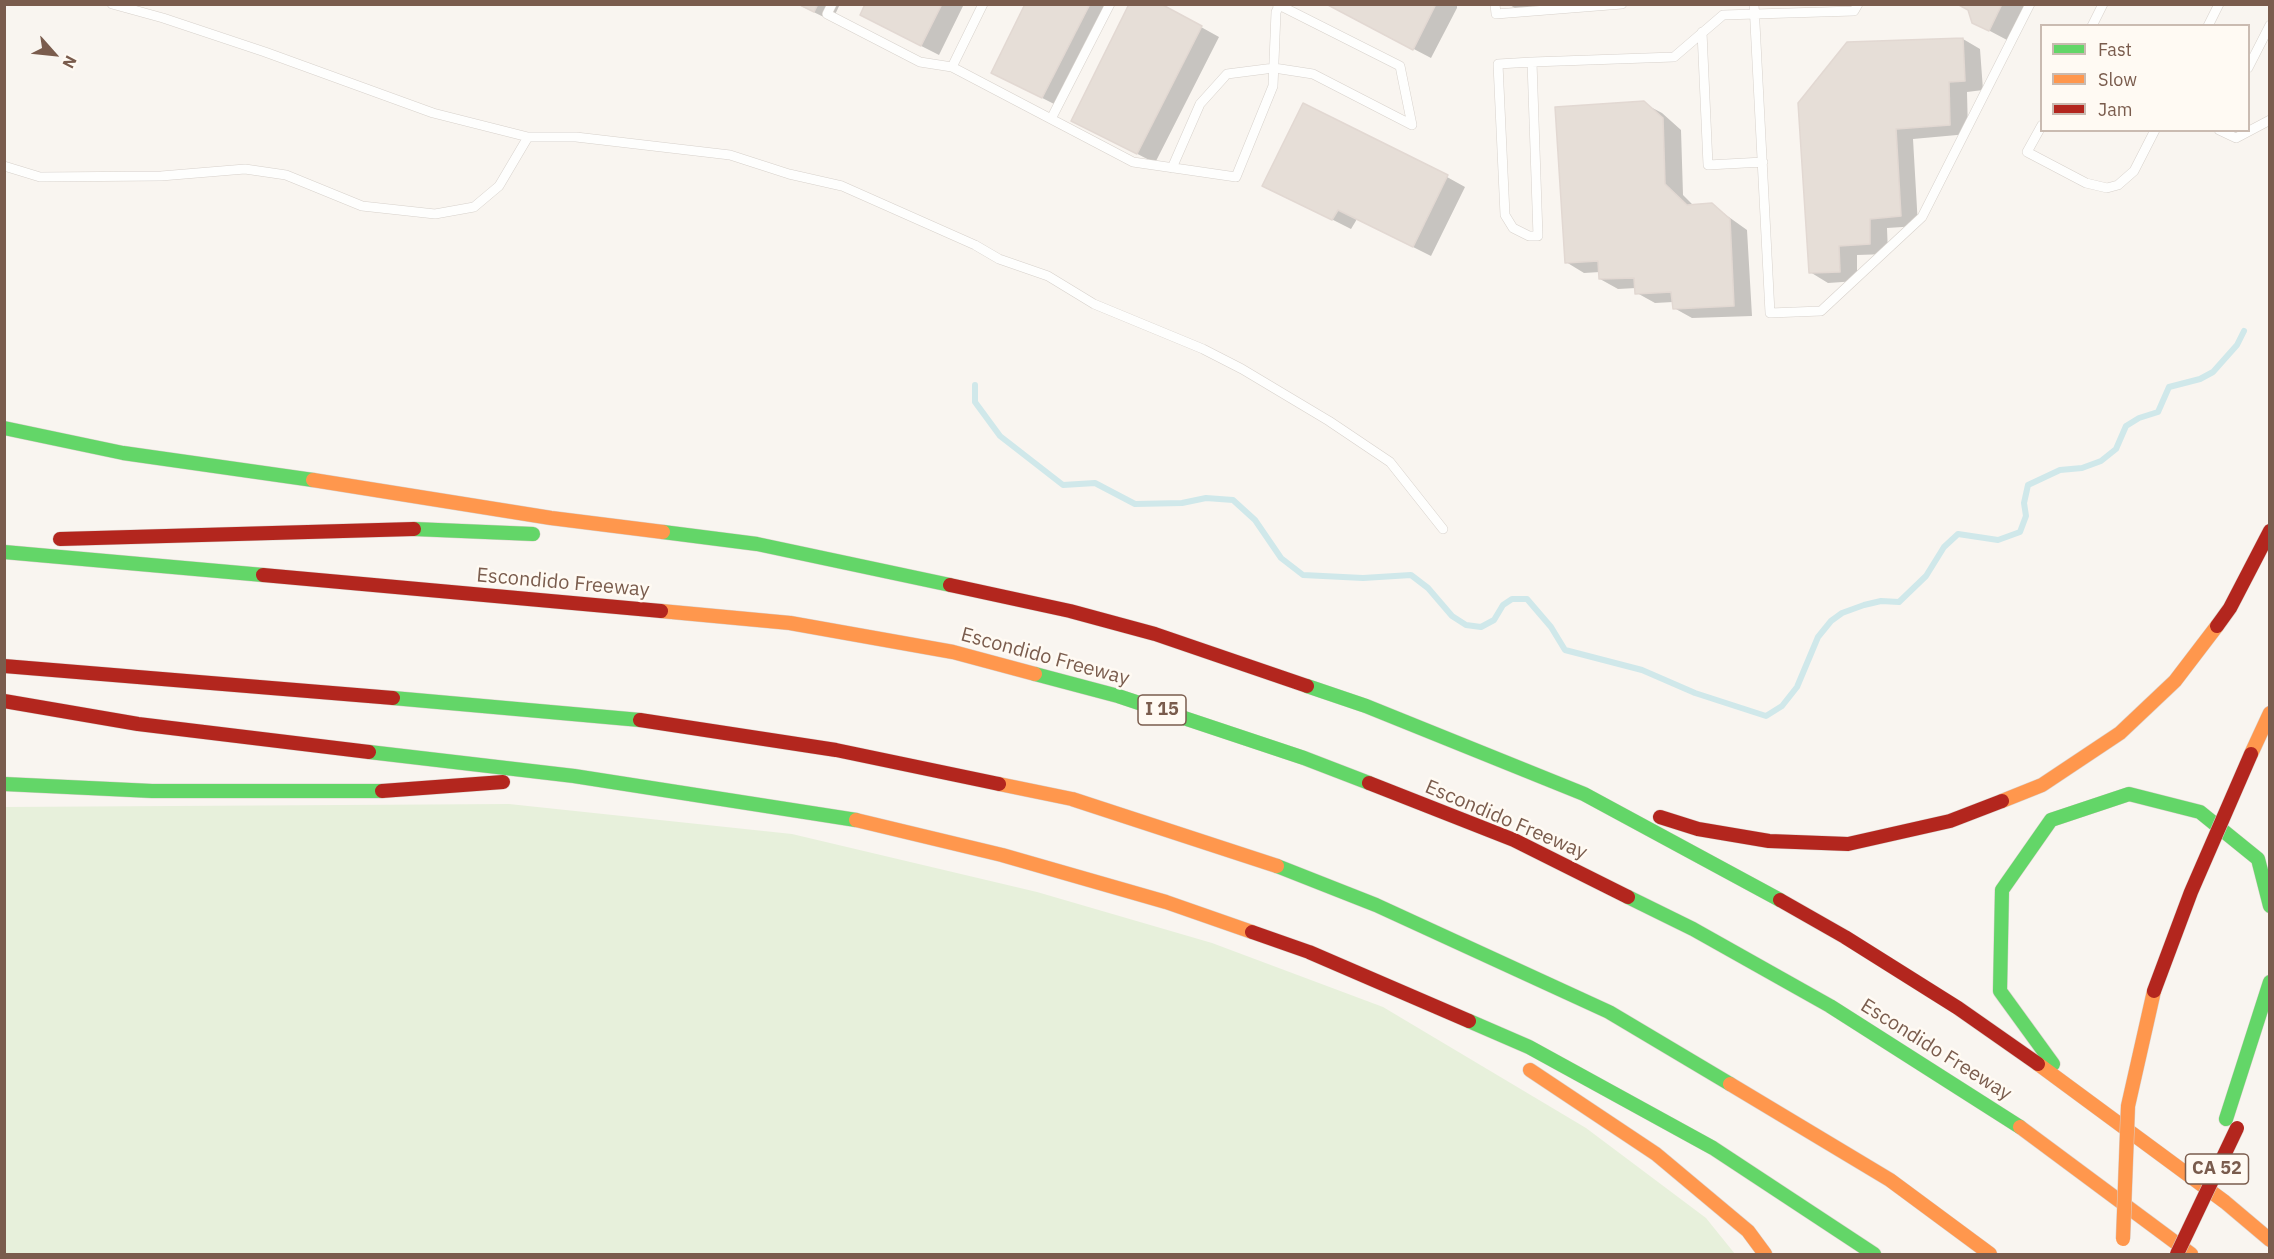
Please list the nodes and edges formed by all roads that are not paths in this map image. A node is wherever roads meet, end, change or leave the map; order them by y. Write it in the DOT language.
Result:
graph roads {
  1 [pos="112,4"];
  2 [pos="832,4"];
  3 [pos="983,4"];
  4 [pos="1110,4"];
  5 [pos="1495,4"];
  6 [pos="1622,4"];
  7 [pos="1754,4"];
  8 [pos="1858,4"];
  9 [pos="2030,4"];
  10 [pos="2103,4"];
  11 [pos="2219,4"];
  12 [pos="1279,5"];
  13 [pos="1755,15"];
  14 [pos="2093,24"];
  15 [pos="2209,24"];
  16 [pos="2270,25"];
  17 [pos="1702,32"];
  18 [pos="1532,62"];
  19 [pos="2250,64"];
  20 [pos="952,67"];
  21 [pos="1274,68"];
  22 [pos="1051,119"];
  23 [pos="2270,120"];
  24 [pos="2040,128"];
  25 [pos="2250,131"];
  26 [pos="2154,132"];
  27 [pos="2223,132"];
  28 [pos="2247,132"];
  29 [pos="528,137"];
  30 [pos="1762,162"];
  31 [pos="4,166"];
  32 [pos="1172,168"];
  33 [pos="4,428"];
  34 [pos="1443,529"];
  35 [pos="2270,531"];
  36 [pos="551,535"];
  37 [pos="597,538"];
  38 [pos="51,539"];
  39 [pos="28,540"];
  40 [pos="4,541"];
  41 [pos="4,552"];
  42 [pos="839,561"];
  43 [pos="4,666"];
  44 [pos="4,701"];
  45 [pos="2270,713"];
  46 [pos="574,776"];
  47 [pos="4,784"];
  48 [pos="1584,794"];
  49 [pos="2270,906"];
  50 [pos="1379,980"];
  51 [pos="2270,982"];
  52 [pos="1491,1047"];
  53 [pos="1522,1065"];
  54 [pos="2069,1084"];
  55 [pos="2270,1240"];
  56 [pos="1765,1254"];
  57 [pos="1874,1254"];
  58 [pos="1990,1254"];
  59 [pos="2125,1254"];
  60 [pos="2177,1254"];
  61 [pos="2191,1254"];
  1 -- 29 [label="lane"];
  2 -- 20 [label="lane"];
  3 -- 20 [label="lane"];
  4 -- 22 [label="lane"];
  5 -- 6 [label="lane"];
  7 -- 13 [label="lane"];
  8 -- 13 [label="lane"];
  9 -- 30 [label="lane"];
  10 -- 14 [label="lane"];
  11 -- 15 [label="lane"];
  12 -- 21 [label="lane"];
  12 -- 21 [label="lane"];
  13 -- 17 [label="lane"];
  13 -- 30 [label="lane"];
  16 -- 19 [label="lane"];
  17 -- 18 [label="lane"];
  17 -- 30 [label="lane"];
  18 -- 18 [label="lane"];
  20 -- 22 [label="lane"];
  21 -- 32 [label="lane"];
  21 -- 32 [label="lane"];
  22 -- 32 [label="lane"];
  23 -- 25 [label="lane"];
  24 -- 26 [label="lane"];
  27 -- 28 [label="lane"];
  29 -- 31 [label="lane"];
  29 -- 34 [label="lane"];
  33 -- 42 [label="highway"];
  35 -- 48 [label="highway"];
  36 -- 38 [label="highway"];
  37 -- 42 [label="highway"];
  39 -- 40 [label="highway"];
  41 -- 61 [label="highway, Escondido Freeway / I 15"];
  42 -- 48 [label="highway"];
  43 -- 58 [label="highway"];
  44 -- 46 [label="highway"];
  45 -- 59 [label="highway, bridge"];
  46 -- 47 [label="highway"];
  46 -- 50 [label="highway"];
  48 -- 54 [label="highway"];
  49 -- 54 [label="highway"];
  50 -- 52 [label="highway"];
  50 -- 57 [label="highway"];
  51 -- 60 [label="highway, CA 52, bridge"];
  53 -- 56 [label="highway"];
  54 -- 55 [label="highway"];
}
